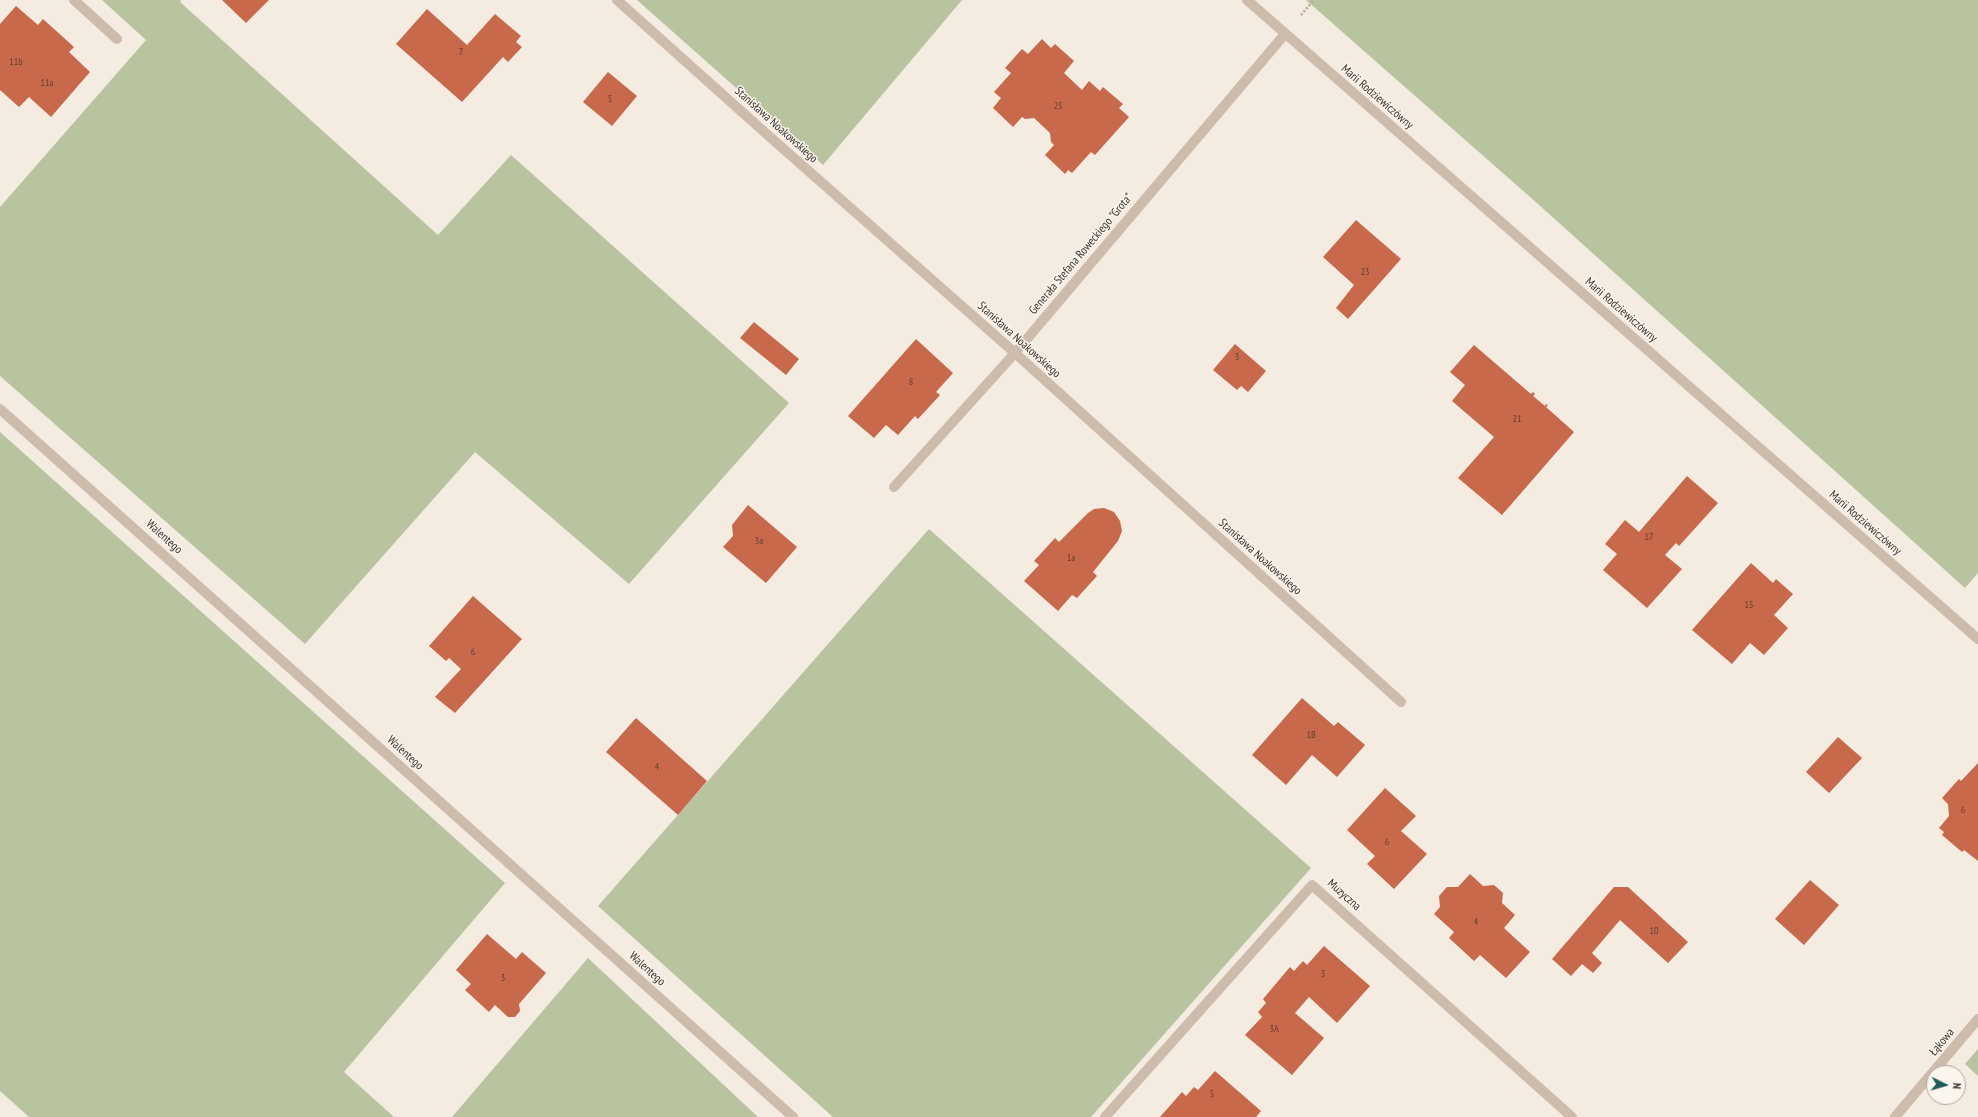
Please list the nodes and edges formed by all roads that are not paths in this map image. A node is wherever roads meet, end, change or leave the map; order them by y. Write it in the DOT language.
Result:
graph roads {
  1 [pos="74,0"];
  2 [pos="617,0"];
  3 [pos="1247,0"];
  4 [pos="1285,34"];
  5 [pos="117,39"];
  6 [pos="1015,352"];
  7 [pos="0,409"];
  8 [pos="894,487"];
  9 [pos="1978,639"];
  10 [pos="1401,702"];
  11 [pos="1978,1020"];
  12 [pos="793,1117"];
  13 [pos="1105,1117"];
  14 [pos="1572,1117"];
  15 [pos="1895,1117"];
  1 -- 5 [label="street"];
  2 -- 6 [label="street, Stanisława Noakowskiego"];
  3 -- 4 [label="street, Marii Rodziewiczówny"];
  4 -- 6 [label="street, Generała Stefana Roweckiego \"Grota\""];
  4 -- 9 [label="street, Marii Rodziewiczówny"];
  6 -- 8 [label="street, Generała Stefana Roweckiego \"Grota\""];
  6 -- 10 [label="street, Stanisława Noakowskiego"];
  7 -- 12 [label="street, Walentego"];
  11 -- 15 [label="street, Łąkowa"];
  13 -- 14 [label="street, Muzyczna"];
}
